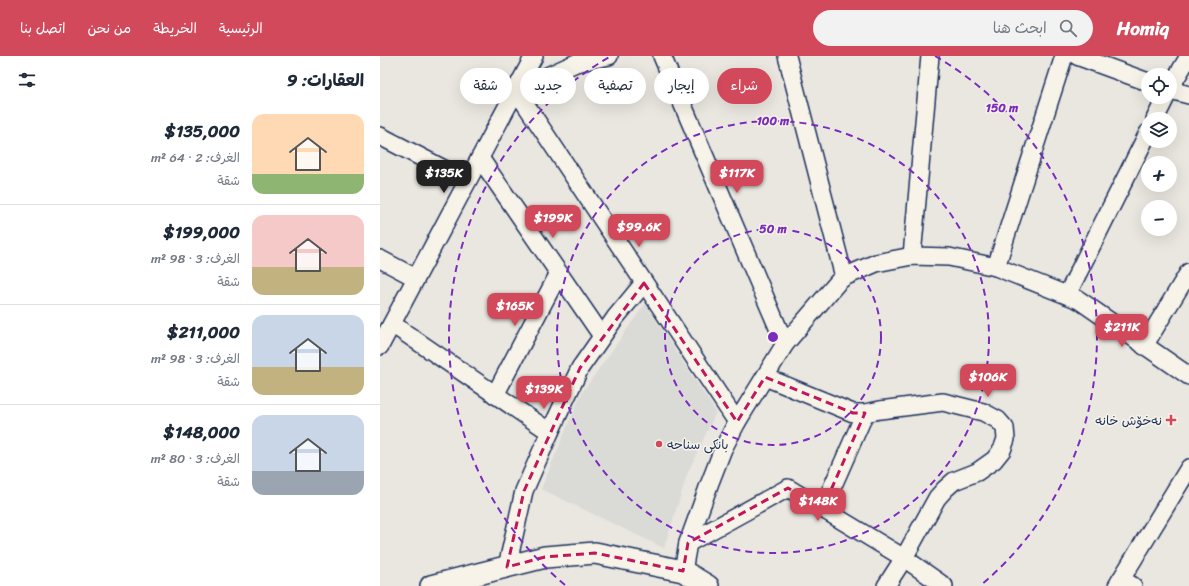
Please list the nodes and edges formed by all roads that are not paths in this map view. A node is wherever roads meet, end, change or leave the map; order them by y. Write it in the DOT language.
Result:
graph roads {
  1 [pos="534,56"];
  2 [pos="609,56"];
  3 [pos="662,56"];
  4 [pos="787,56"];
  5 [pos="930,56"];
  6 [pos="1064,56"];
  7 [pos="1077,56"];
  8 [pos="1189,56"];
  9 [pos="1177,77"];
  10 [pos="1141,79"];
  11 [pos="516,90"];
  12 [pos="1177,91"];
  13 [pos="1189,95"];
  14 [pos="380,136"];
  15 [pos="1141,147"];
  16 [pos="480,158"];
  17 [pos="467,181"];
  18 [pos="912,256"];
  19 [pos="380,259"];
  20 [pos="996,267"];
  21 [pos="1189,272"];
  22 [pos="559,274"];
  23 [pos="416,278"];
  24 [pos="844,278"];
  25 [pos="644,283"];
  26 [pos="1067,296"];
  27 [pos="392,324"];
  28 [pos="602,336"];
  29 [pos="785,344"];
  30 [pos="380,346"];
  31 [pos="1144,346"];
  32 [pos="1189,376"];
  33 [pos="765,378"];
  34 [pos="496,395"];
  35 [pos="866,413"];
  36 [pos="737,422"];
  37 [pos="550,432"];
  38 [pos="1189,468"];
  39 [pos="823,508"];
  40 [pos="688,543"];
  41 [pos="904,558"];
  42 [pos="507,567"];
  43 [pos="683,571"];
  44 [pos="1124,584"];
  45 [pos="704,585"];
  46 [pos="431,586"];
  47 [pos="886,586"];
  48 [pos="944,586"];
  1 -- 11 [label="street"];
  2 -- 11 [label="street"];
  3 -- 29 [label="street"];
  4 -- 24 [label="street"];
  5 -- 18 [label="street"];
  6 -- 20 [label="street"];
  7 -- 10 [label="street"];
  8 -- 9 [label="street"];
  11 -- 16 [label="street"];
  11 -- 25 [label="street"];
  12 -- 13 [label="street"];
  14 -- 17 [label="street"];
  15 -- 26 [label="street"];
  16 -- 17 [label="street"];
  16 -- 22 [label="street"];
  17 -- 23 [label="street"];
  18 -- 20 [label="street"];
  18 -- 24 [label="street"];
  19 -- 23 [label="street"];
  20 -- 26 [label="street"];
  21 -- 31 [label="street"];
  22 -- 28 [label="street"];
  22 -- 34 [label="street"];
  23 -- 27 [label="street"];
  24 -- 29 [label="street"];
  25 -- 28 [label="street"];
  25 -- 36 [label="street"];
  26 -- 31 [label="street"];
  27 -- 30 [label="street"];
  27 -- 34 [label="street"];
  28 -- 37 [label="street"];
  29 -- 33 [label="street"];
  31 -- 32 [label="street"];
  33 -- 35 [label="street"];
  33 -- 36 [label="street"];
  34 -- 37 [label="street"];
  35 -- 39 [label="street"];
  35 -- 41 [label="street"];
  36 -- 40 [label="street"];
  37 -- 42 [label="street"];
  38 -- 44 [label="street"];
  39 -- 40 [label="street"];
  39 -- 41 [label="street"];
  40 -- 43 [label="street"];
  41 -- 47 [label="street"];
  41 -- 48 [label="street"];
  42 -- 43 [label="street"];
  42 -- 46 [label="street"];
  43 -- 45 [label="street"];
}
